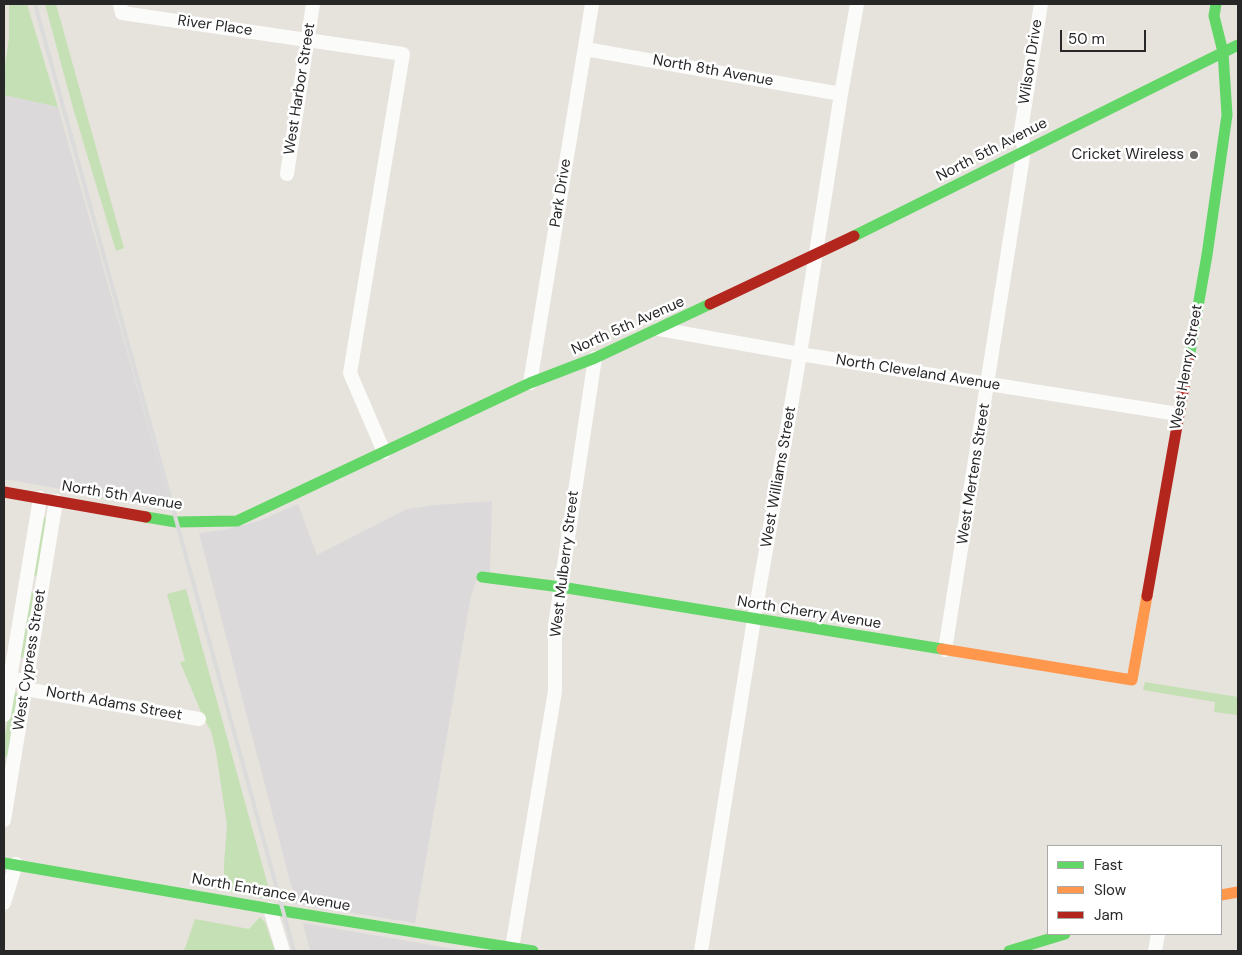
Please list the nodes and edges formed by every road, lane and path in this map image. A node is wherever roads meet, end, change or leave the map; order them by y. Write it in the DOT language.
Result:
graph roads {
  1 [pos="313,4"];
  2 [pos="592,4"];
  3 [pos="857,4"];
  4 [pos="1041,4"];
  5 [pos="1216,4"];
  6 [pos="121,8"];
  7 [pos="308,40"];
  8 [pos="1238,44"];
  9 [pos="585,49"];
  10 [pos="1223,52"];
  11 [pos="841,94"];
  12 [pos="1024,150"];
  13 [pos="287,174"];
  14 [pos="815,256"];
  15 [pos="659,329"];
  16 [pos="800,354"];
  17 [pos="595,358"];
  18 [pos="530,383"];
  19 [pos="988,384"];
  20 [pos="1178,414"];
  21 [pos="384,452"];
  22 [pos="4,492"];
  23 [pos="40,498"];
  24 [pos="56,501"];
  25 [pos="482,577"];
  26 [pos="561,586"];
  27 [pos="754,619"];
  28 [pos="945,650"];
  29 [pos="7,674"];
  30 [pos="1132,680"];
  31 [pos="26,683"];
  32 [pos="4,715"];
  33 [pos="199,719"];
  34 [pos="4,820"];
  35 [pos="10,864"];
  36 [pos="1238,892"];
  37 [pos="1222,895"];
  38 [pos="4,903"];
  39 [pos="270,909"];
  40 [pos="1062,935"];
  41 [pos="1158,935"];
  42 [pos="512,948"];
  43 [pos="283,951"];
  44 [pos="533,951"];
  45 [pos="702,951"];
  46 [pos="1013,951"];
  47 [pos="1155,951"];
  1 -- 7 [label="street, West Harbor Street"];
  2 -- 9 [label="street, Park Drive"];
  3 -- 11 [label="street, West Williams Street"];
  4 -- 12 [label="street, Wilson Drive"];
  5 -- 10 [label="street, West Henry Street"];
  6 -- 7 [label="street, River Place"];
  7 -- 13 [label="street, West Harbor Street"];
  7 -- 21 [label="street, River Place"];
  8 -- 10 [label="street, North 5th Avenue"];
  9 -- 11 [label="street, North 8th Avenue"];
  9 -- 18 [label="street, Park Drive"];
  10 -- 12 [label="street, North 5th Avenue"];
  10 -- 20 [label="street, West Henry Street"];
  11 -- 14 [label="street, West Williams Street"];
  12 -- 14 [label="street, North 5th Avenue"];
  12 -- 19 [label="street, West Mertens Street"];
  14 -- 15 [label="street, North 5th Avenue"];
  14 -- 16 [label="street, West Williams Street"];
  15 -- 16 [label="street, North Cleveland Avenue"];
  15 -- 17 [label="street, North 5th Avenue"];
  16 -- 19 [label="street, North Cleveland Avenue"];
  16 -- 27 [label="street, West Williams Street"];
  17 -- 18 [label="street, North 5th Avenue"];
  17 -- 26 [label="street, West Mulberry Street"];
  18 -- 21 [label="street, North 5th Avenue"];
  19 -- 20 [label="street, North Cleveland Avenue"];
  19 -- 28 [label="street, West Mertens Street"];
  20 -- 30 [label="street, West Henry Street"];
  21 -- 24 [label="street, North 5th Avenue"];
  22 -- 23 [label="street, North 5th Avenue"];
  23 -- 24 [label="street, North 5th Avenue"];
  23 -- 29 [label="street, West Cypress Street"];
  24 -- 31 [label="street, West Cypress Street"];
  25 -- 26 [label="street, North Cherry Avenue"];
  26 -- 27 [label="street, North Cherry Avenue"];
  26 -- 42 [label="street, West Mulberry Street"];
  27 -- 28 [label="street, North Cherry Avenue"];
  27 -- 45 [label="street, West Williams Street"];
  28 -- 30 [label="street, North Cherry Avenue"];
  29 -- 31 [label="street, North Adams Street"];
  29 -- 32 [label="street, West Cypress Street"];
  31 -- 33 [label="street, North Adams Street"];
  31 -- 34 [label="street, West Cypress Street"];
  35 -- 38 [label="street"];
  35 -- 39 [label="street, North Entrance Avenue"];
  36 -- 37 [label="street"];
  39 -- 42 [label="street, North Entrance Avenue"];
  39 -- 43 [label="street"];
  40 -- 46 [label="street"];
  41 -- 47 [label="street"];
  42 -- 44 [label="street, North Entrance Avenue"];
}
